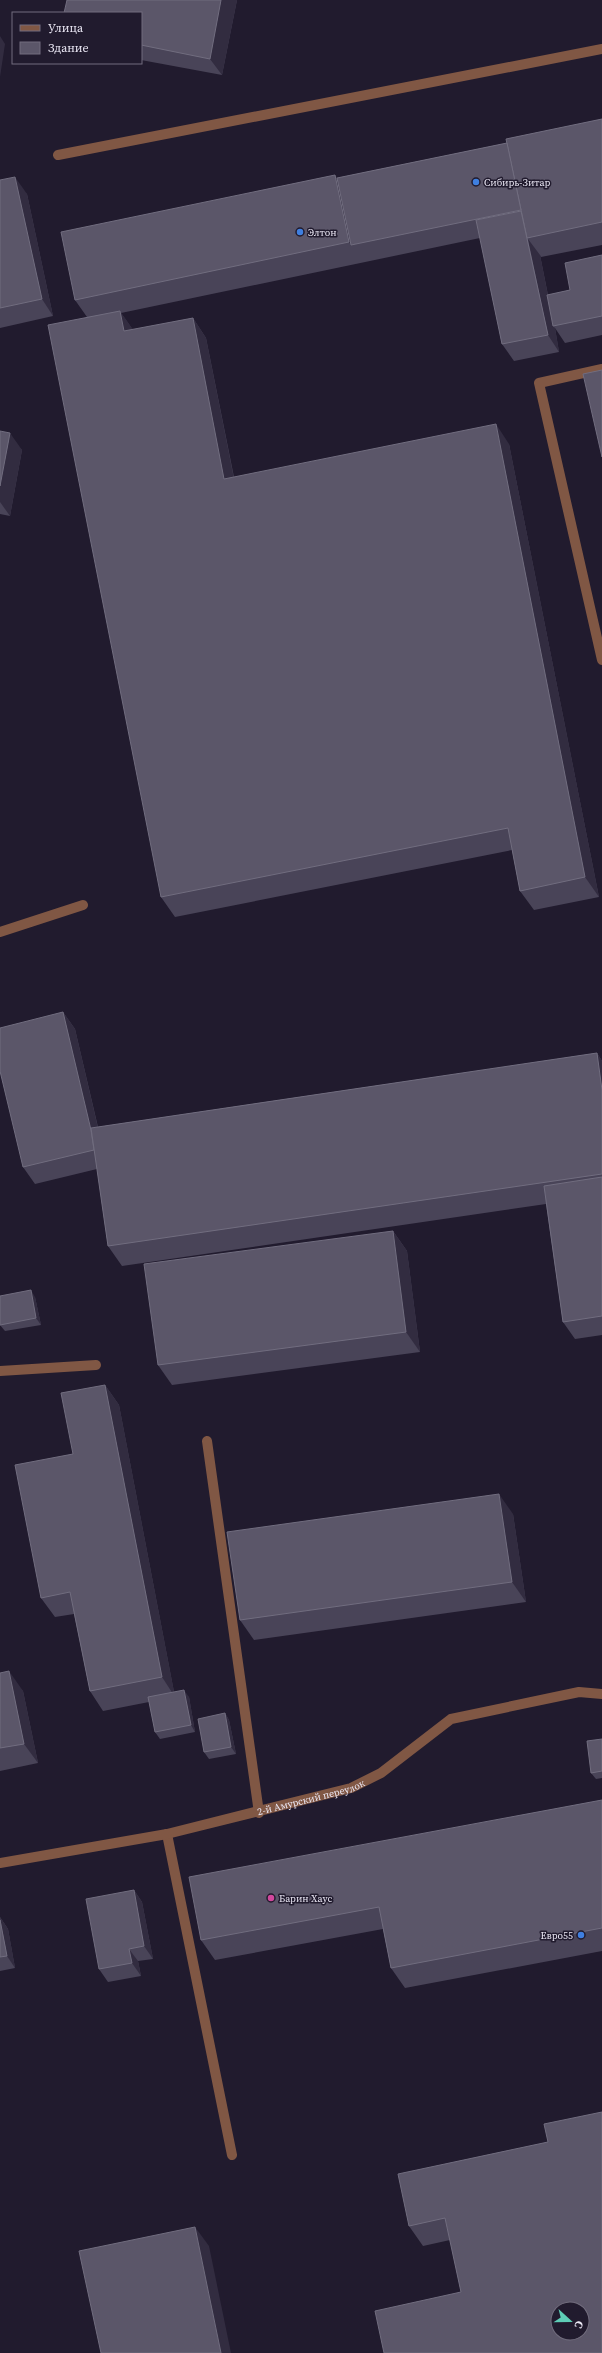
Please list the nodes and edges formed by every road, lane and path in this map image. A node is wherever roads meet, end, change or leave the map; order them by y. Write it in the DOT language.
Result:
graph roads {
  1 [pos="602,49"];
  2 [pos="58,155"];
  3 [pos="602,369"];
  4 [pos="602,660"];
  5 [pos="83,905"];
  6 [pos="0,932"];
  7 [pos="96,1365"];
  8 [pos="0,1371"];
  9 [pos="207,1442"];
  10 [pos="602,1694"];
  11 [pos="259,1813"];
  12 [pos="167,1834"];
  13 [pos="0,1863"];
  14 [pos="232,2155"];
  1 -- 2 [label="lane"];
  3 -- 4 [label="lane"];
  5 -- 6 [label="lane"];
  7 -- 8 [label="lane"];
  9 -- 11 [label="lane"];
  10 -- 11 [label="lane, 2-й Амурский переулок"];
  11 -- 12 [label="lane, 2-й Амурский переулок"];
  12 -- 13 [label="lane, 2-й Амурский переулок"];
  12 -- 14 [label="lane"];
}
